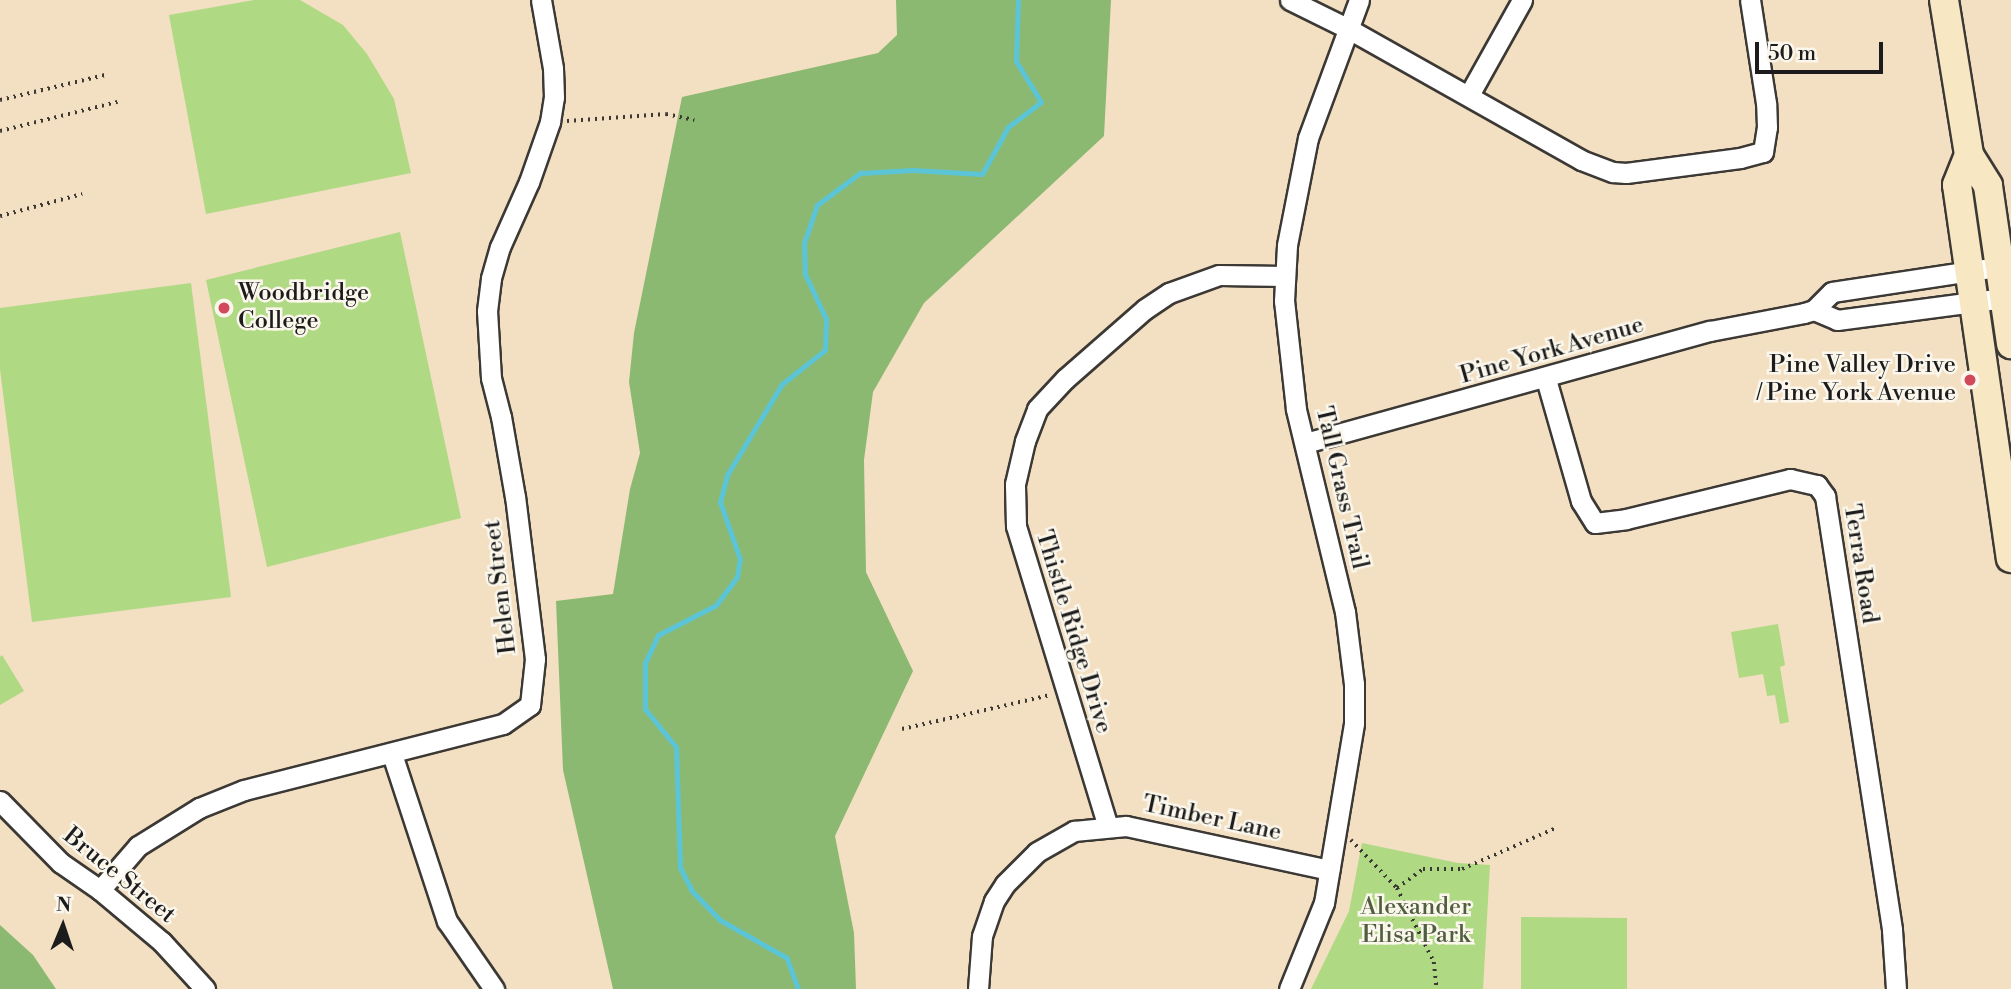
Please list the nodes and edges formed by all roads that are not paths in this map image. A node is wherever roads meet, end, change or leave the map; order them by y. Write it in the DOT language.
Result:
graph roads {
  1 [pos="1290,0"];
  2 [pos="1359,0"];
  3 [pos="1522,0"];
  4 [pos="1750,0"];
  5 [pos="1944,0"];
  6 [pos="547,1"];
  7 [pos="1347,28"];
  8 [pos="1469,96"];
  9 [pos="1969,155"];
  10 [pos="2006,266"];
  11 [pos="1970,270"];
  12 [pos="1285,276"];
  13 [pos="2008,297"];
  14 [pos="1973,304"];
  15 [pos="1814,310"];
  16 [pos="2011,344"];
  17 [pos="1546,379"];
  18 [pos="1305,443"];
  19 [pos="2011,558"];
  20 [pos="392,754"];
  21 [pos="0,801"];
  22 [pos="1108,827"];
  23 [pos="1329,870"];
  24 [pos="100,890"];
  25 [pos="205,989"];
  26 [pos="494,989"];
  27 [pos="978,989"];
  28 [pos="1289,989"];
  29 [pos="1896,989"];
  1 -- 7 [label="street"];
  2 -- 7 [label="street, Tall Grass Trail"];
  3 -- 8 [label="street"];
  4 -- 8 [label="street"];
  5 -- 9 [label="main road"];
  6 -- 20 [label="street, Helen Street"];
  7 -- 8 [label="street"];
  7 -- 12 [label="street, Tall Grass Trail"];
  9 -- 10 [label="main road"];
  9 -- 11 [label="main road"];
  10 -- 11 [label="street, Pine York Avenue"];
  10 -- 13 [label="main road"];
  11 -- 14 [label="main road"];
  11 -- 15 [label="street, Pine York Avenue"];
  12 -- 18 [label="street, Tall Grass Trail"];
  12 -- 22 [label="street, Thistle Ridge Drive"];
  13 -- 14 [label="street, Pine York Avenue"];
  13 -- 16 [label="main road"];
  14 -- 15 [label="street, Pine York Avenue"];
  14 -- 19 [label="main road"];
  15 -- 17 [label="street, Pine York Avenue"];
  17 -- 18 [label="street, Pine York Avenue"];
  17 -- 29 [label="street, Terra Road"];
  18 -- 23 [label="street, Tall Grass Trail"];
  20 -- 24 [label="street, Helen Street"];
  20 -- 26 [label="street"];
  21 -- 24 [label="street, Bruce Street"];
  22 -- 23 [label="street, Timber Lane"];
  22 -- 27 [label="street, Timber Lane"];
  23 -- 28 [label="street, Tall Grass Trail"];
  24 -- 25 [label="street, Bruce Street"];
}
